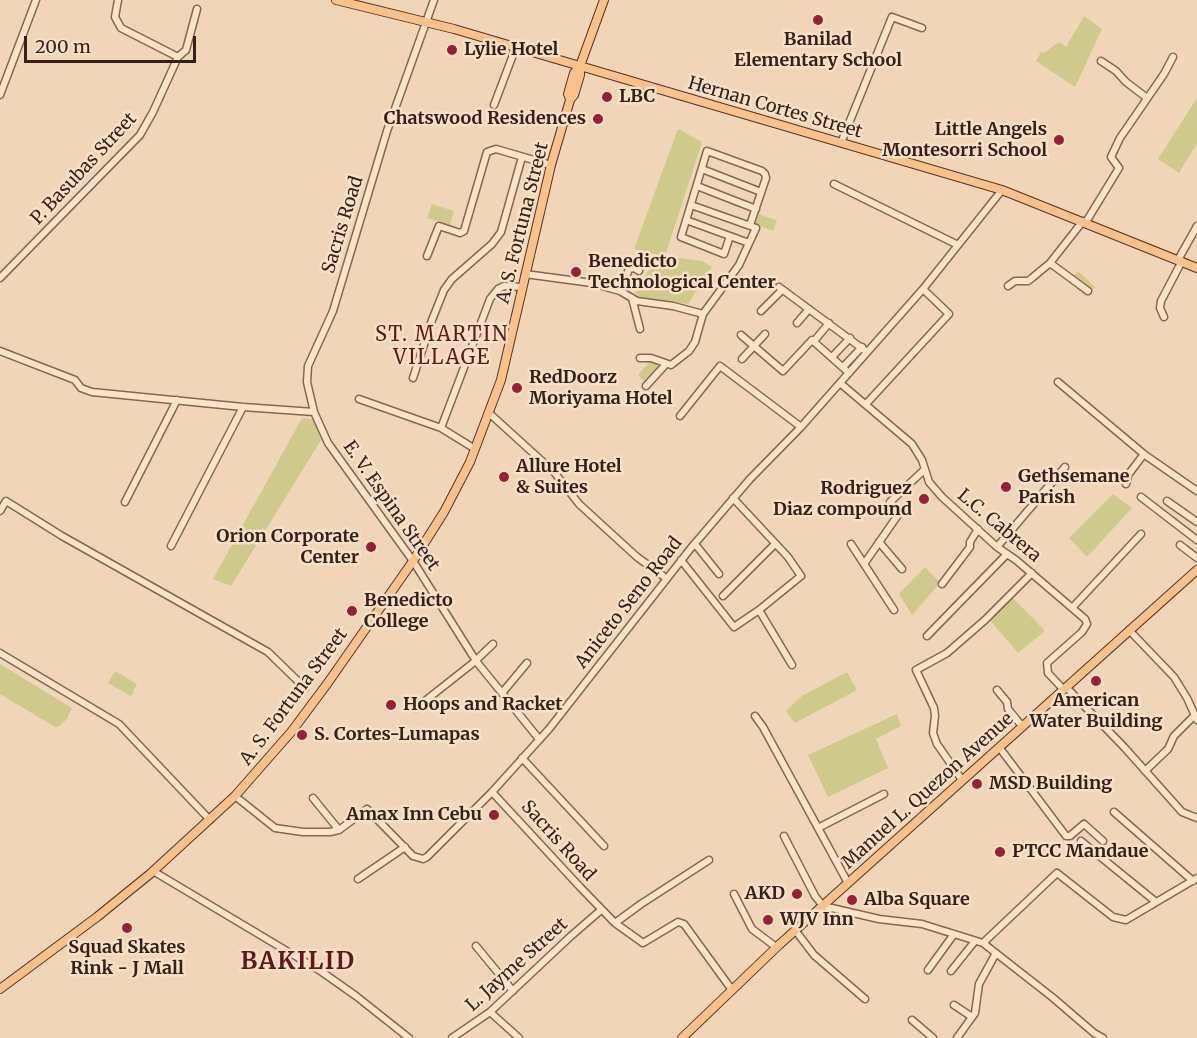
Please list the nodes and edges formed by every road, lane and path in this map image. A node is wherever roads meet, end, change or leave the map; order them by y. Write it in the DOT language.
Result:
graph roads {
  1 [pos="36,0"];
  2 [pos="118,0"];
  3 [pos="336,0"];
  4 [pos="434,0"];
  5 [pos="604,0"];
  6 [pos="197,9"];
  7 [pos="428,22"];
  8 [pos="922,27"];
  9 [pos="516,47"];
  10 [pos="178,57"];
  11 [pos="1173,57"];
  12 [pos="1101,62"];
  13 [pos="580,66"];
  14 [pos="0,95"];
  15 [pos="1147,98"];
  16 [pos="494,105"];
  17 [pos="841,143"];
  18 [pos="522,157"];
  19 [pos="551,165"];
  20 [pos="702,169"];
  21 [pos="834,184"];
  22 [pos="697,186"];
  23 [pos="1002,190"];
  24 [pos="761,192"];
  25 [pos="691,205"];
  26 [pos="756,209"];
  27 [pos="686,220"];
  28 [pos="1085,222"];
  29 [pos="750,225"];
  30 [pos="1197,226"];
  31 [pos="730,236"];
  32 [pos="749,243"];
  33 [pos="958,245"];
  34 [pos="427,256"];
  35 [pos="1180,260"];
  36 [pos="1050,263"];
  37 [pos="1197,268"];
  38 [pos="639,271"];
  39 [pos="525,274"];
  40 [pos="0,278"];
  41 [pos="1008,286"];
  42 [pos="522,287"];
  43 [pos="923,289"];
  44 [pos="620,291"];
  45 [pos="1088,291"];
  46 [pos="632,298"];
  47 [pos="809,309"];
  48 [pos="761,311"];
  49 [pos="703,314"];
  50 [pos="1164,317"];
  51 [pos="797,323"];
  52 [pos="830,323"];
  53 [pos="640,329"];
  54 [pos="765,334"];
  55 [pos="741,335"];
  56 [pos="850,338"];
  57 [pos="814,340"];
  58 [pos="754,346"];
  59 [pos="865,349"];
  60 [pos="0,351"];
  61 [pos="832,357"];
  62 [pos="640,358"];
  63 [pos="742,359"];
  64 [pos="666,364"];
  65 [pos="846,370"];
  66 [pos="414,378"];
  67 [pos="1058,382"];
  68 [pos="840,383"];
  69 [pos="646,386"];
  70 [pos="359,399"];
  71 [pos="177,400"];
  72 [pos="866,404"];
  73 [pos="243,407"];
  74 [pos="314,412"];
  75 [pos="489,413"];
  76 [pos="680,416"];
  77 [pos="801,427"];
  78 [pos="441,428"];
  79 [pos="324,435"];
  80 [pos="475,449"];
  81 [pos="1144,454"];
  82 [pos="1065,467"];
  83 [pos="924,470"];
  84 [pos="1126,484"];
  85 [pos="1197,491"];
  86 [pos="1141,497"];
  87 [pos="733,498"];
  88 [pos="1167,501"];
  89 [pos="125,502"];
  90 [pos="0,511"];
  91 [pos="1197,522"];
  92 [pos="978,529"];
  93 [pos="1141,534"];
  94 [pos="1197,540"];
  95 [pos="879,542"];
  96 [pos="695,544"];
  97 [pos="775,544"];
  98 [pos="851,544"];
  99 [pos="1180,545"];
  100 [pos="171,546"];
  101 [pos="997,547"];
  102 [pos="1007,554"];
  103 [pos="1197,558"];
  104 [pos="681,560"];
  105 [pos="412,561"];
  106 [pos="864,564"];
  107 [pos="902,569"];
  108 [pos="1197,570"];
  109 [pos="1032,573"];
  110 [pos="719,574"];
  111 [pos="666,578"];
  112 [pos="942,584"];
  113 [pos="723,596"];
  114 [pos="1072,608"];
  115 [pos="759,610"];
  116 [pos="894,610"];
  117 [pos="1129,630"];
  118 [pos="927,636"];
  119 [pos="493,644"];
  120 [pos="0,653"];
  121 [pos="476,661"];
  122 [pos="527,663"];
  123 [pos="792,665"];
  124 [pos="305,688"];
  125 [pos="1064,688"];
  126 [pos="998,690"];
  127 [pos="502,693"];
  128 [pos="416,708"];
  129 [pos="755,716"];
  130 [pos="1196,718"];
  131 [pos="1022,726"];
  132 [pos="539,739"];
  133 [pos="999,747"];
  134 [pos="522,758"];
  135 [pos="1145,771"];
  136 [pos="962,780"];
  137 [pos="492,792"];
  138 [pos="884,794"];
  139 [pos="235,796"];
  140 [pos="313,798"];
  141 [pos="1114,812"];
  142 [pos="1197,818"];
  143 [pos="210,820"];
  144 [pos="818,828"];
  145 [pos="339,830"];
  146 [pos="784,836"];
  147 [pos="1081,840"];
  148 [pos="1103,841"];
  149 [pos="604,846"];
  150 [pos="405,847"];
  151 [pos="709,860"];
  152 [pos="153,871"];
  153 [pos="358,879"];
  154 [pos="1195,879"];
  155 [pos="848,883"];
  156 [pos="734,894"];
  157 [pos="1156,902"];
  158 [pos="823,906"];
  159 [pos="601,910"];
  160 [pos="615,923"];
  161 [pos="795,930"];
  162 [pos="954,934"];
  163 [pos="975,940"];
  164 [pos="983,943"];
  165 [pos="476,946"];
  166 [pos="776,947"];
  167 [pos="996,953"];
  168 [pos="928,970"];
  169 [pos="951,972"];
  170 [pos="0,989"];
  171 [pos="732,990"];
  172 [pos="513,991"];
  173 [pos="865,999"];
  174 [pos="954,1005"];
  175 [pos="490,1012"];
  176 [pos="972,1017"];
  177 [pos="912,1020"];
  178 [pos="409,1038"];
  179 [pos="452,1038"];
  180 [pos="519,1038"];
  181 [pos="682,1038"];
  182 [pos="933,1038"];
  183 [pos="957,1038"];
  184 [pos="1103,1038"];
  1 -- 14 [label="street"];
  2 -- 10 [label="street"];
  3 -- 7 [label="main road, Hernan Cortes Street"];
  4 -- 7 [label="street, Sacris Road"];
  5 -- 13 [label="main road, A. S. Fortuna Street"];
  6 -- 10 [label="street, P. Basubas Street"];
  7 -- 9 [label="main road, Hernan Cortes Street"];
  7 -- 74 [label="street, Sacris Road"];
  8 -- 17 [label="street"];
  9 -- 13 [label="main road, Hernan Cortes Street"];
  9 -- 16 [label="street"];
  10 -- 40 [label="street, P. Basubas Street"];
  11 -- 15 [label="street"];
  12 -- 15 [label="street"];
  13 -- 17 [label="main road, Hernan Cortes Street"];
  13 -- 19 [label="main road, A. S. Fortuna Street"];
  15 -- 28 [label="street"];
  17 -- 23 [label="main road, Hernan Cortes Street"];
  18 -- 19 [label="street"];
  18 -- 34 [label="street"];
  18 -- 66 [label="street"];
  19 -- 39 [label="main road, A. S. Fortuna Street"];
  20 -- 22 [label="street"];
  20 -- 24 [label="street"];
  20 -- 24 [label="street"];
  21 -- 33 [label="street"];
  22 -- 25 [label="street"];
  22 -- 26 [label="street"];
  23 -- 28 [label="main road, Hernan Cortes Street"];
  23 -- 33 [label="street, Aniceto Seno Road"];
  24 -- 26 [label="street"];
  25 -- 27 [label="street"];
  25 -- 29 [label="street"];
  26 -- 29 [label="street"];
  27 -- 31 [label="street"];
  27 -- 31 [label="street"];
  28 -- 35 [label="main road, Hernan Cortes Street"];
  28 -- 36 [label="street"];
  29 -- 32 [label="street"];
  30 -- 35 [label="street"];
  31 -- 32 [label="street"];
  32 -- 49 [label="street"];
  33 -- 43 [label="street, Aniceto Seno Road"];
  35 -- 37 [label="main road, Hernan Cortes Street"];
  35 -- 50 [label="street"];
  36 -- 41 [label="street"];
  36 -- 45 [label="street"];
  38 -- 44 [label="street"];
  39 -- 42 [label="main road, A. S. Fortuna Street"];
  39 -- 44 [label="street"];
  42 -- 75 [label="main road, A. S. Fortuna Street"];
  42 -- 78 [label="street"];
  43 -- 59 [label="street, Aniceto Seno Road"];
  43 -- 72 [label="street"];
  44 -- 46 [label="street"];
  46 -- 49 [label="street"];
  46 -- 53 [label="street"];
  47 -- 48 [label="street"];
  47 -- 51 [label="street"];
  47 -- 52 [label="street"];
  49 -- 64 [label="street"];
  52 -- 56 [label="street"];
  52 -- 57 [label="street"];
  54 -- 58 [label="street"];
  55 -- 58 [label="street"];
  56 -- 59 [label="street"];
  56 -- 61 [label="street"];
  58 -- 63 [label="street"];
  58 -- 65 [label="street"];
  59 -- 65 [label="street, Aniceto Seno Road"];
  60 -- 71 [label="street"];
  62 -- 64 [label="street"];
  64 -- 69 [label="street"];
  65 -- 68 [label="street, Aniceto Seno Road"];
  67 -- 81 [label="street"];
  68 -- 72 [label="street, L.C. Cabrera"];
  68 -- 77 [label="street, Aniceto Seno Road"];
  70 -- 78 [label="street"];
  71 -- 73 [label="street"];
  71 -- 89 [label="street"];
  72 -- 83 [label="street, L.C. Cabrera"];
  73 -- 74 [label="street"];
  73 -- 100 [label="street"];
  74 -- 79 [label="street, Sacris Road"];
  75 -- 80 [label="main road, A. S. Fortuna Street"];
  75 -- 111 [label="street"];
  76 -- 77 [label="street"];
  77 -- 87 [label="street, Aniceto Seno Road"];
  78 -- 80 [label="street"];
  79 -- 105 [label="street, E. V. Espina Street"];
  80 -- 105 [label="main road, A. S. Fortuna Street"];
  81 -- 84 [label="street"];
  81 -- 85 [label="street"];
  82 -- 101 [label="street"];
  83 -- 92 [label="street, L.C. Cabrera"];
  83 -- 95 [label="street"];
  86 -- 94 [label="street"];
  87 -- 96 [label="street, Aniceto Seno Road"];
  87 -- 97 [label="street"];
  88 -- 91 [label="street"];
  90 -- 124 [label="street"];
  92 -- 101 [label="street, L.C. Cabrera"];
  92 -- 112 [label="street"];
  93 -- 114 [label="street"];
  95 -- 106 [label="street"];
  95 -- 107 [label="street"];
  96 -- 104 [label="street, Aniceto Seno Road"];
  96 -- 110 [label="street"];
  97 -- 113 [label="street"];
  97 -- 115 [label="street"];
  98 -- 106 [label="street"];
  99 -- 103 [label="street"];
  101 -- 102 [label="street, L.C. Cabrera"];
  102 -- 109 [label="street, L.C. Cabrera"];
  102 -- 118 [label="street"];
  104 -- 111 [label="street, Aniceto Seno Road"];
  104 -- 115 [label="street"];
  105 -- 121 [label="street, E. V. Espina Street"];
  105 -- 139 [label="main road, A. S. Fortuna Street"];
  106 -- 116 [label="street"];
  108 -- 117 [label="main road, Manuel L. Quezon Avenue"];
  109 -- 114 [label="street, L.C. Cabrera"];
  109 -- 136 [label="street"];
  111 -- 132 [label="street, Aniceto Seno Road"];
  114 -- 125 [label="street, L.C. Cabrera"];
  115 -- 123 [label="street"];
  117 -- 125 [label="main road, Manuel L. Quezon Avenue"];
  117 -- 130 [label="street"];
  119 -- 121 [label="street"];
  120 -- 143 [label="street"];
  121 -- 127 [label="street, E. V. Espina Street"];
  121 -- 128 [label="street"];
  122 -- 127 [label="street"];
  125 -- 131 [label="main road, Manuel L. Quezon Avenue"];
  125 -- 135 [label="street"];
  126 -- 131 [label="street"];
  127 -- 132 [label="street, E. V. Espina Street"];
  129 -- 144 [label="street"];
  130 -- 135 [label="street"];
  131 -- 133 [label="main road, Manuel L. Quezon Avenue"];
  132 -- 134 [label="street, Aniceto Seno Road"];
  133 -- 136 [label="main road, Manuel L. Quezon Avenue"];
  133 -- 148 [label="street"];
  134 -- 137 [label="street, Aniceto Seno Road"];
  134 -- 149 [label="street"];
  135 -- 142 [label="street"];
  136 -- 155 [label="main road, Manuel L. Quezon Avenue"];
  137 -- 150 [label="street, Aniceto Seno Road"];
  137 -- 159 [label="street, Sacris Road"];
  138 -- 144 [label="street"];
  139 -- 143 [label="main road, A. S. Fortuna Street"];
  139 -- 145 [label="street"];
  140 -- 145 [label="street"];
  141 -- 154 [label="street"];
  143 -- 152 [label="main road, A. S. Fortuna Street"];
  144 -- 155 [label="street"];
  145 -- 150 [label="street, Aniceto Seno Road"];
  146 -- 158 [label="street"];
  147 -- 157 [label="street"];
  150 -- 153 [label="street"];
  151 -- 160 [label="street"];
  152 -- 170 [label="main road, A. S. Fortuna Street"];
  152 -- 178 [label="street"];
  154 -- 157 [label="street"];
  155 -- 158 [label="main road, Manuel L. Quezon Avenue"];
  156 -- 166 [label="street"];
  157 -- 164 [label="street"];
  158 -- 161 [label="main road, Manuel L. Quezon Avenue"];
  158 -- 162 [label="street"];
  159 -- 160 [label="street, Sacris Road"];
  159 -- 172 [label="street, L. Jayme Street"];
  160 -- 171 [label="street, Sacris Road"];
  161 -- 166 [label="main road, Manuel L. Quezon Avenue"];
  161 -- 173 [label="street"];
  162 -- 163 [label="street"];
  162 -- 168 [label="street"];
  163 -- 164 [label="street"];
  163 -- 169 [label="street"];
  164 -- 167 [label="street"];
  165 -- 172 [label="street"];
  166 -- 171 [label="main road, Manuel L. Quezon Avenue"];
  167 -- 176 [label="street"];
  167 -- 184 [label="street"];
  171 -- 181 [label="main road, Manuel L. Quezon Avenue"];
  172 -- 175 [label="street, L. Jayme Street"];
  174 -- 176 [label="street"];
  175 -- 179 [label="street, L. Jayme Street"];
  175 -- 180 [label="street"];
  176 -- 183 [label="street"];
  177 -- 182 [label="street"];
}
